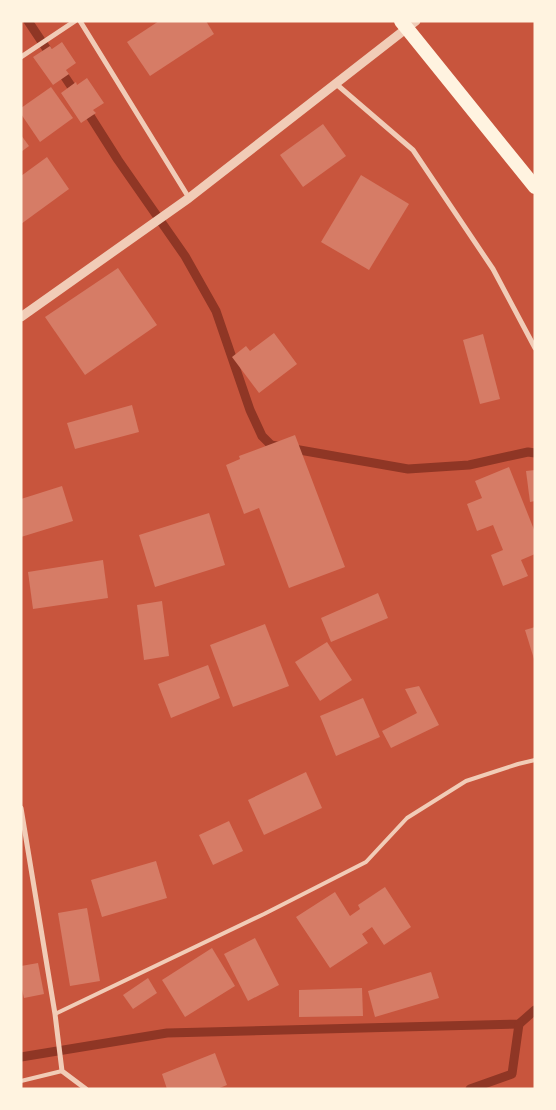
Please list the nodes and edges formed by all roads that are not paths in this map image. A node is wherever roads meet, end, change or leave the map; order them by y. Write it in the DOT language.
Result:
graph roads {
  1 [pos="75,21"];
  2 [pos="80,21"];
  3 [pos="408,24"];
  4 [pos="21,57"];
  5 [pos="335,83"];
  6 [pos="535,187"];
  7 [pos="189,198"];
  8 [pos="21,317"];
  9 [pos="535,348"];
  10 [pos="535,760"];
  11 [pos="21,808"];
  12 [pos="55,1014"];
  13 [pos="62,1071"];
  14 [pos="21,1081"];
  15 [pos="86,1089"];
  1 -- 4 [label="street"];
  2 -- 7 [label="street"];
  3 -- 5 [label="street"];
  3 -- 6 [label="highway"];
  5 -- 7 [label="street"];
  5 -- 9 [label="street"];
  7 -- 8 [label="street"];
  10 -- 12 [label="lane"];
  11 -- 12 [label="street"];
  12 -- 13 [label="street"];
  13 -- 14 [label="lane"];
  13 -- 15 [label="street"];
}
